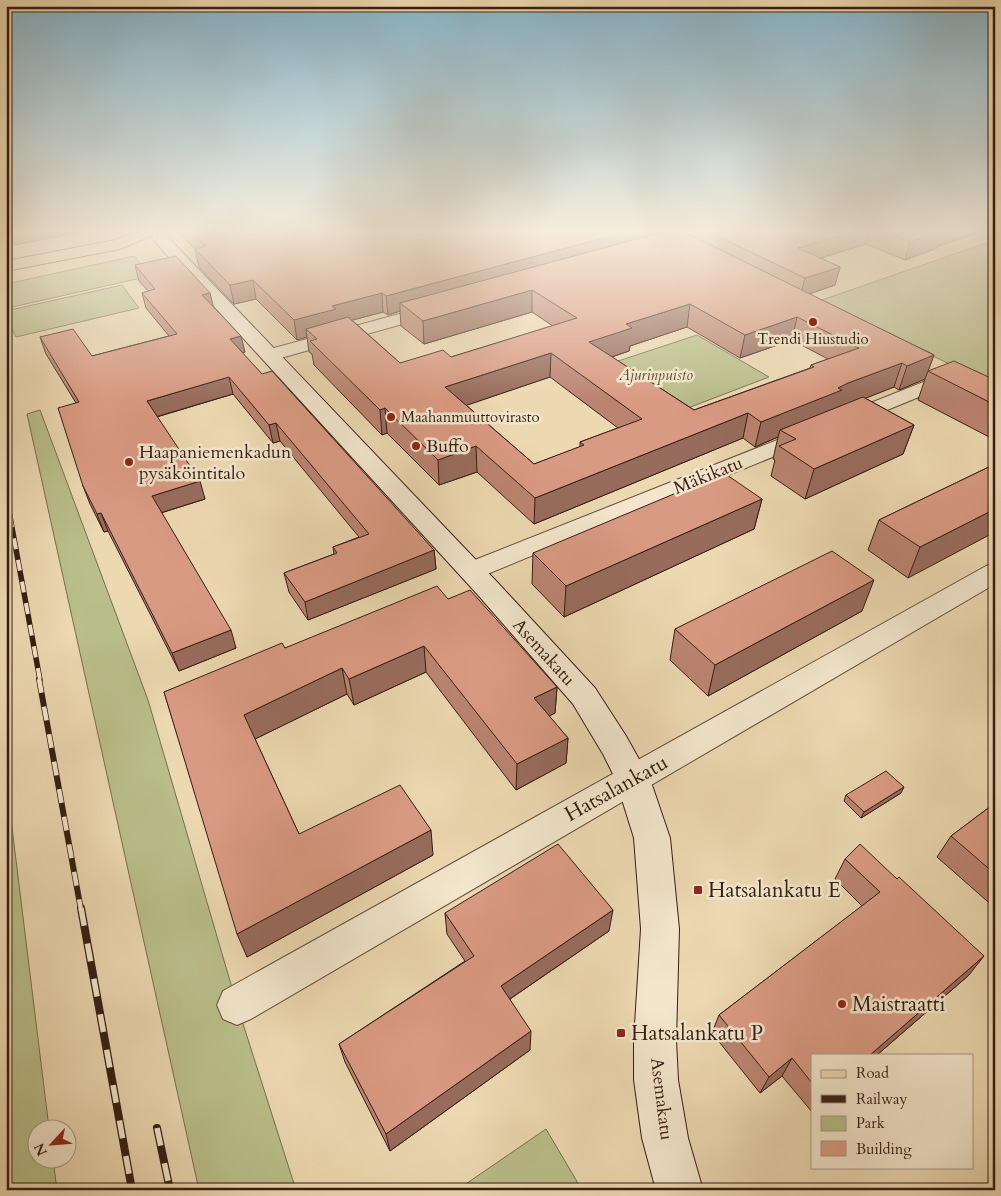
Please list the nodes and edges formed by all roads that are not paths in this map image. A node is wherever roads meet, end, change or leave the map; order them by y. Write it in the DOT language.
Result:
graph roads {
  1 [pos="207,288"];
  2 [pos="455,304"];
  3 [pos="270,355"];
  4 [pos="946,379"];
  5 [pos="471,571"];
  6 [pos="995,572"];
  7 [pos="633,779"];
  8 [pos="237,1005"];
  9 [pos="680,1190"];
  1 -- 3 [label="street, Asemakatu"];
  2 -- 3 [label="street"];
  3 -- 5 [label="street, Asemakatu"];
  4 -- 5 [label="street, Mäkikatu"];
  5 -- 7 [label="street, Asemakatu"];
  6 -- 7 [label="street, Hatsalankatu"];
  7 -- 8 [label="street, Hatsalankatu"];
  7 -- 9 [label="street, Asemakatu"];
}
